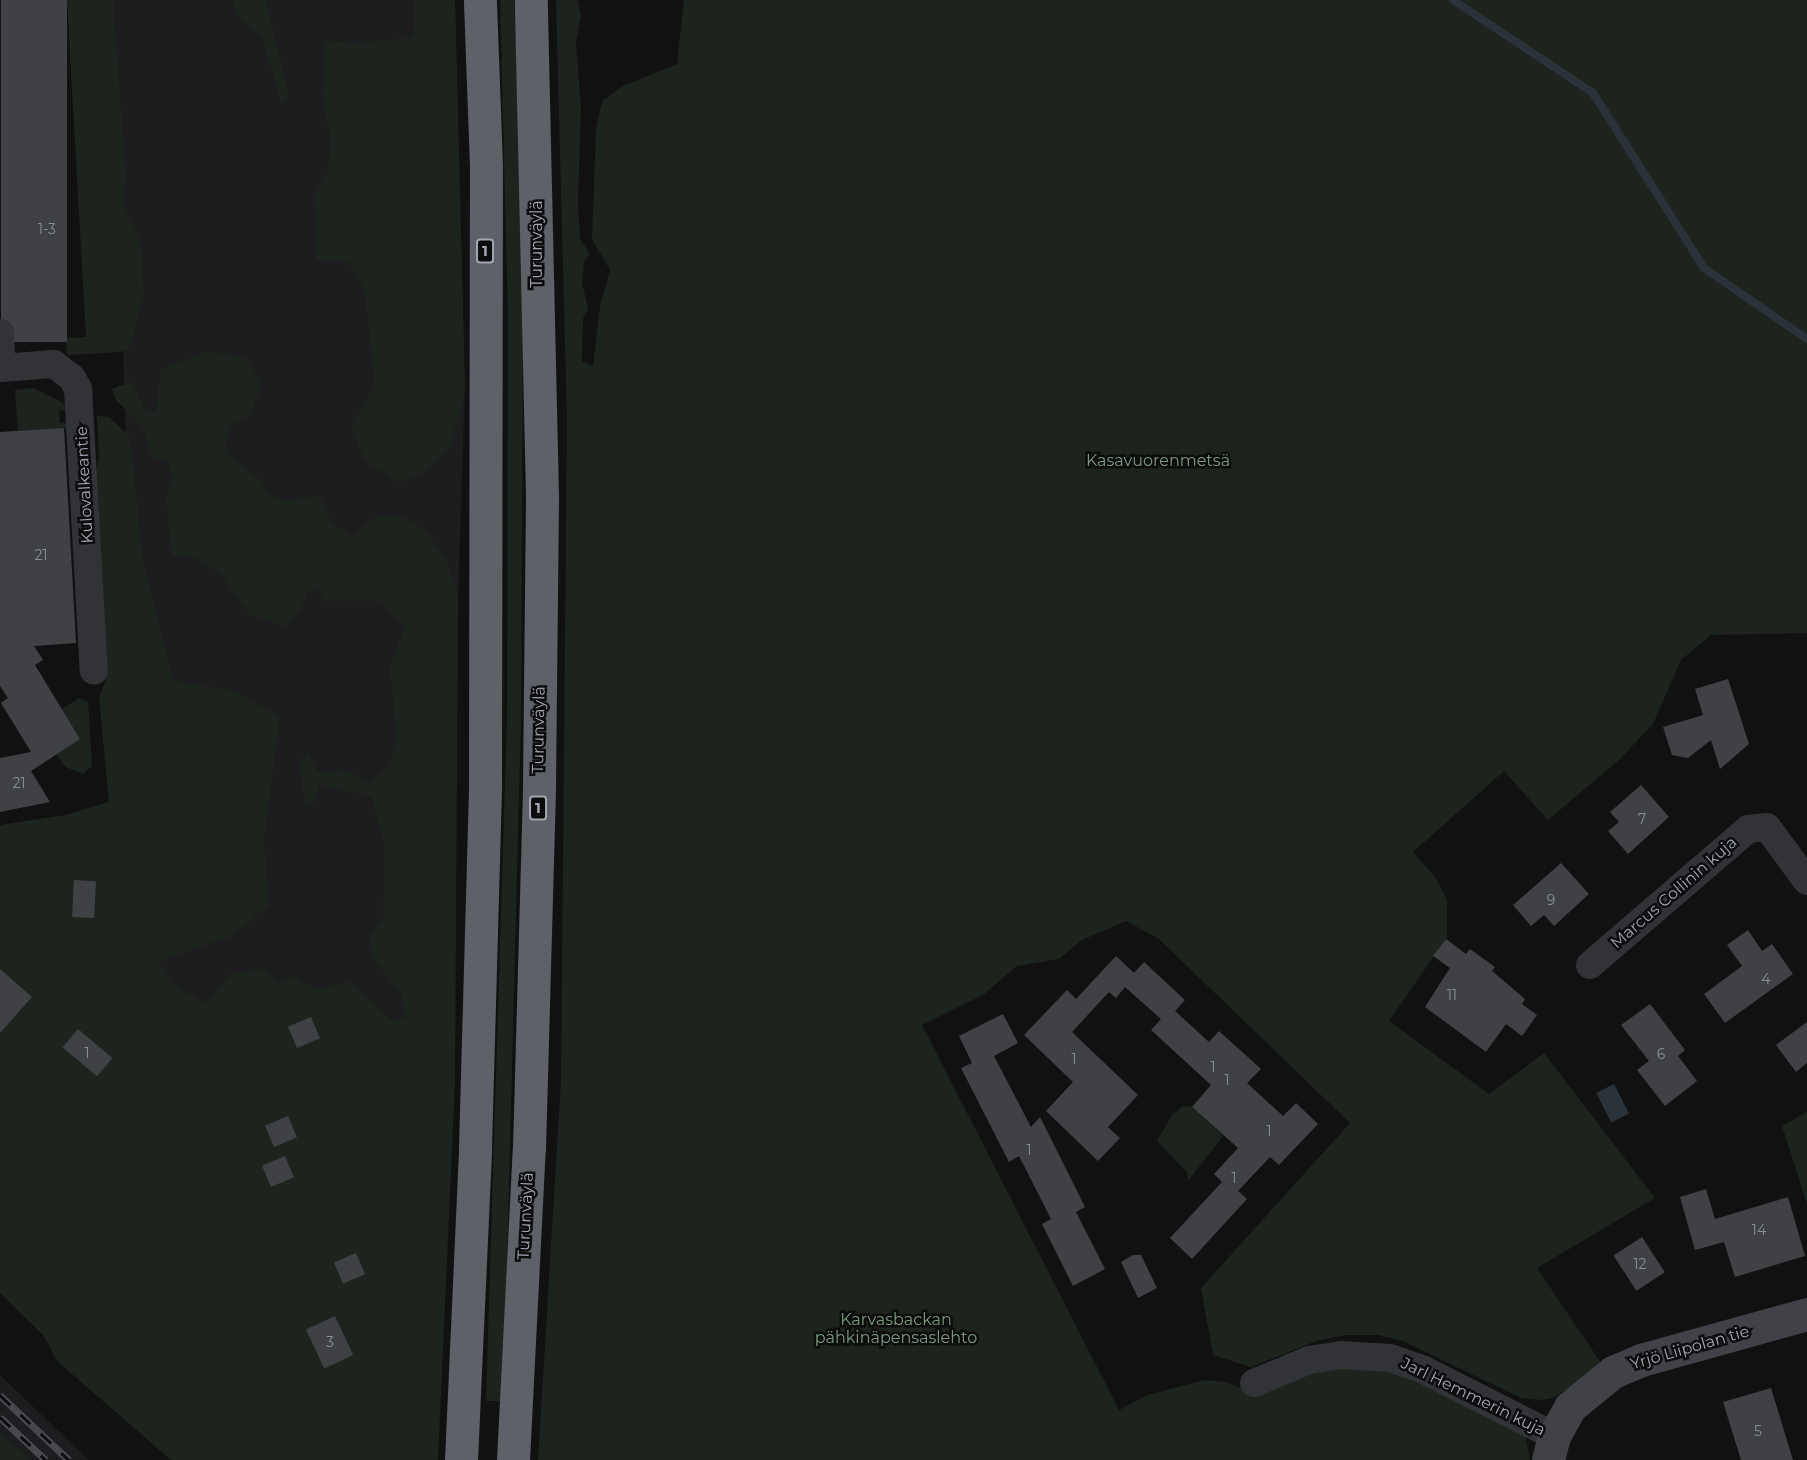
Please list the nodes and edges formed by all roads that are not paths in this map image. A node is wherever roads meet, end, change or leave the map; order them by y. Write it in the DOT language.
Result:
graph roads {
  1 [pos="480,0"];
  2 [pos="531,0"];
  3 [pos="0,333"];
  4 [pos="1,368"];
  5 [pos="94,671"];
  6 [pos="1807,881"];
  7 [pos="1590,965"];
  8 [pos="1807,1314"];
  9 [pos="1254,1383"];
  10 [pos="1551,1448"];
  11 [pos="461,1460"];
  12 [pos="513,1460"];
  1 -- 11 [label="highway, 1"];
  2 -- 12 [label="highway, Turunväylä / 1"];
  3 -- 4 [label="street"];
  4 -- 5 [label="street, Kulovalkeantie"];
  6 -- 7 [label="street, Marcus Collinin kuja"];
  8 -- 10 [label="street, Yrjö Liipolan tie"];
  9 -- 10 [label="street, Jarl Hemmerin kuja"];
}
